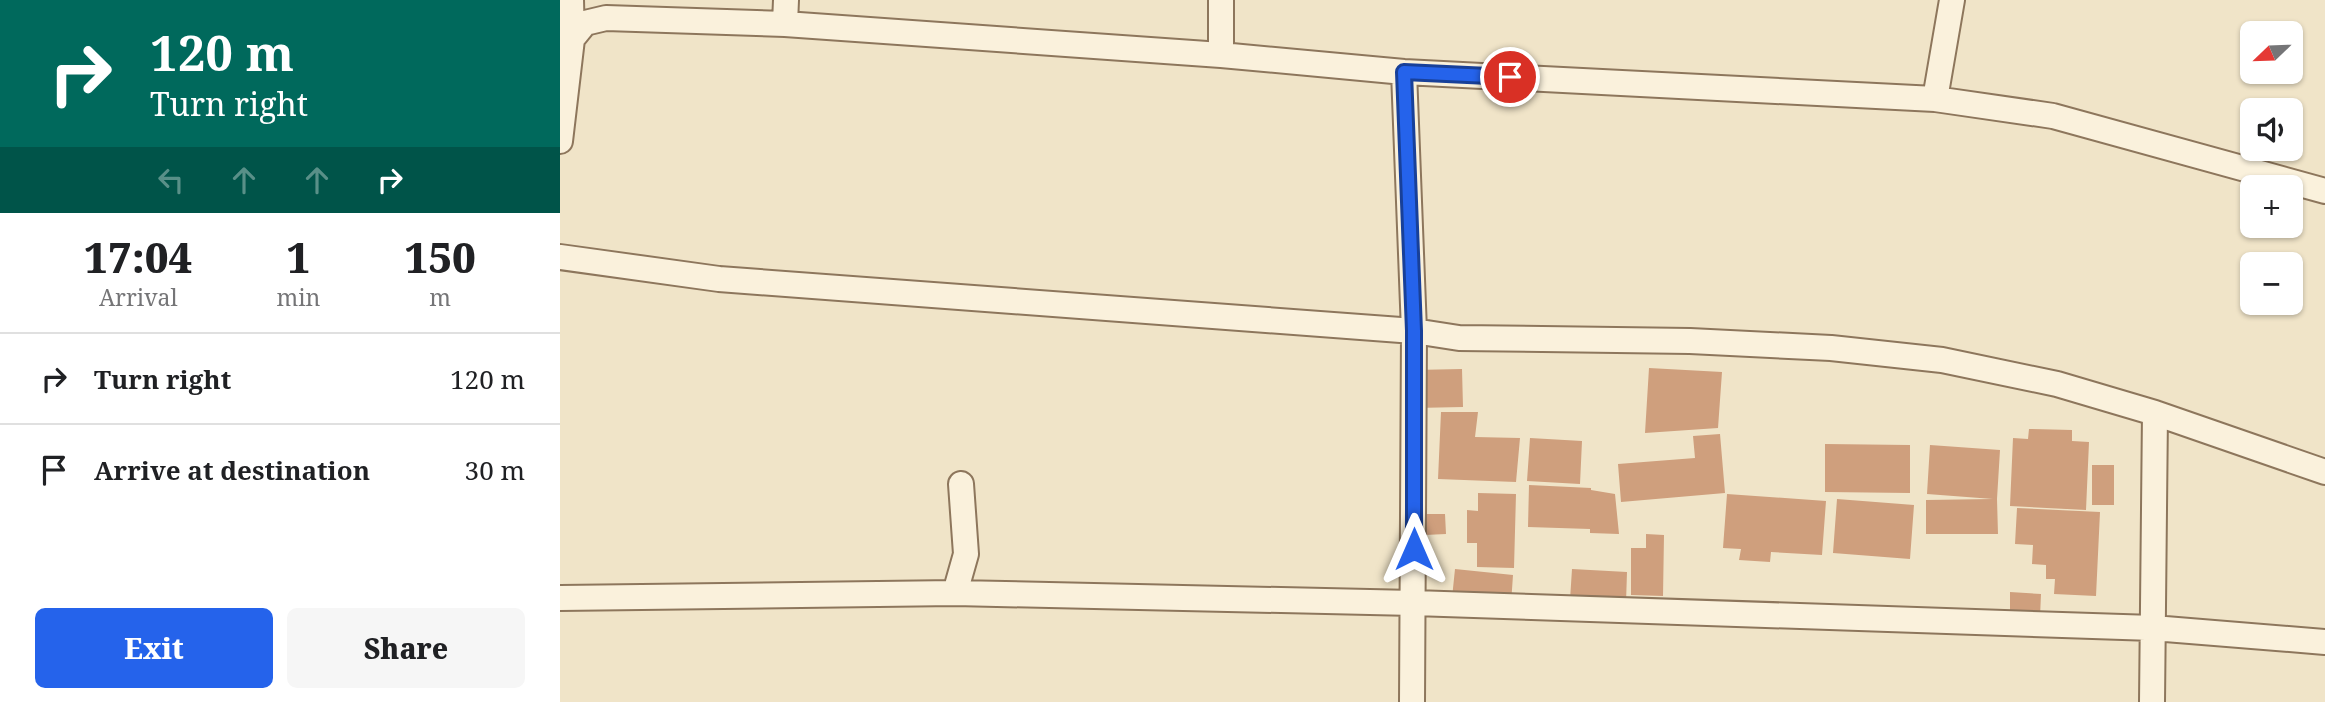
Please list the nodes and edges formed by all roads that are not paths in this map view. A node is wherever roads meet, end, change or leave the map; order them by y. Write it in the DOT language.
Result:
graph roads {
  1 [pos="571,0"];
  2 [pos="1221,0"];
  3 [pos="1952,0"];
  4 [pos="786,12"];
  5 [pos="572,39"];
  6 [pos="1221,55"];
  7 [pos="1404,72"];
  8 [pos="1935,99"];
  9 [pos="560,141"];
  10 [pos="2325,191"];
  11 [pos="560,257"];
  12 [pos="1414,331"];
  13 [pos="2155,413"];
  14 [pos="2325,472"];
  15 [pos="961,484"];
  16 [pos="955,593"];
  17 [pos="560,598"];
  18 [pos="1414,603"];
  19 [pos="2153,628"];
  20 [pos="2325,642"];
  21 [pos="1412,702"];
  22 [pos="2152,702"];
  1 -- 5 [label="street"];
  2 -- 6 [label="street"];
  3 -- 8 [label="street"];
  4 -- 5 [label="street"];
  4 -- 6 [label="street"];
  5 -- 9 [label="street"];
  6 -- 7 [label="street"];
  7 -- 8 [label="street"];
  7 -- 12 [label="street"];
  8 -- 10 [label="street"];
  11 -- 12 [label="street"];
  12 -- 13 [label="street"];
  12 -- 18 [label="street"];
  13 -- 14 [label="street"];
  13 -- 19 [label="street"];
  15 -- 16 [label="street"];
  16 -- 17 [label="street"];
  16 -- 18 [label="street"];
  18 -- 19 [label="street"];
  18 -- 21 [label="street"];
  19 -- 20 [label="street"];
  19 -- 22 [label="street"];
}
